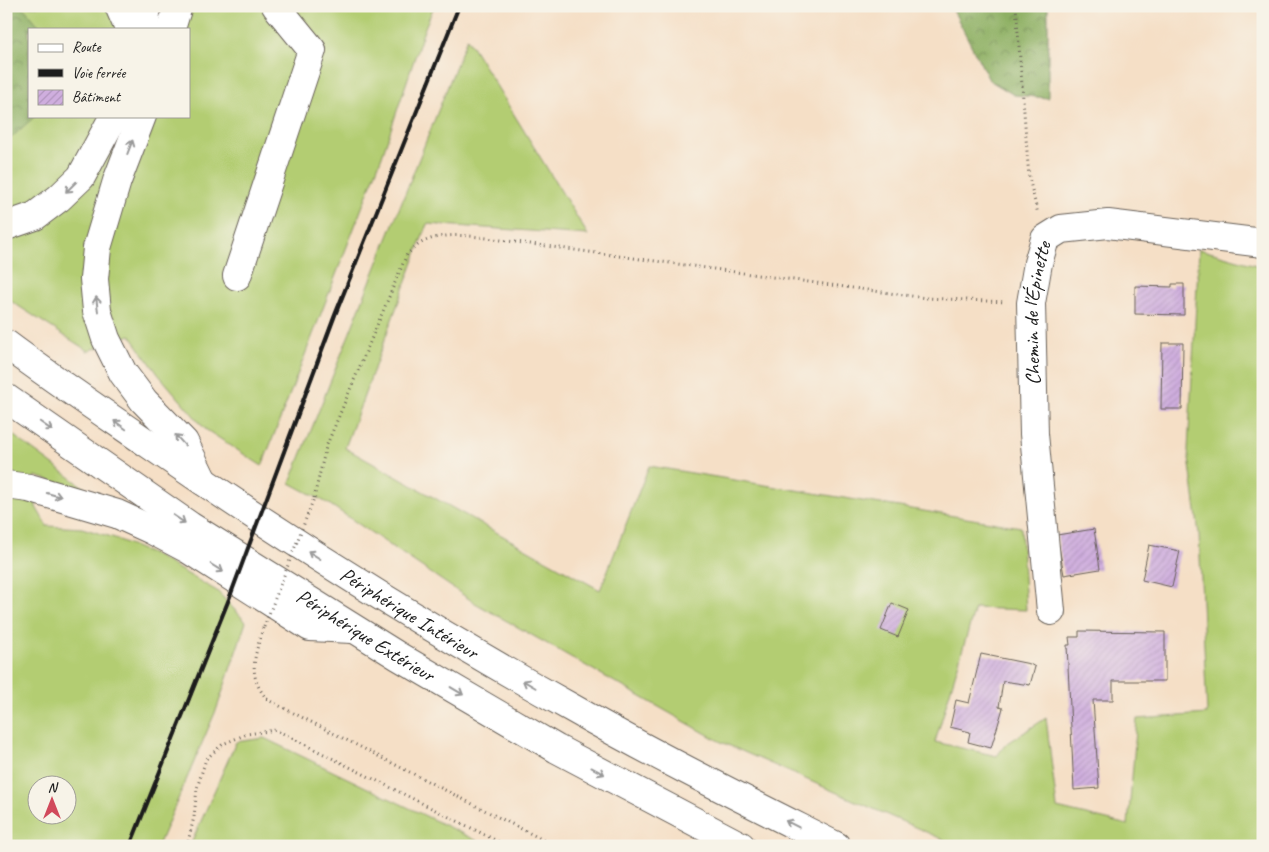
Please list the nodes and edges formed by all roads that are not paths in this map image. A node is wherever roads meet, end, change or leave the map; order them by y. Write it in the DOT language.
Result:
graph roads {
  1 [pos="119,6"];
  2 [pos="147,6"];
  3 [pos="178,6"];
  4 [pos="276,6"];
  5 [pos="129,28"];
  6 [pos="144,28"];
  7 [pos="171,28"];
  8 [pos="113,118"];
  9 [pos="141,118"];
  10 [pos="6,226"];
  11 [pos="1263,243"];
  12 [pos="237,276"];
  13 [pos="6,344"];
  14 [pos="6,398"];
  15 [pos="203,482"];
  16 [pos="6,484"];
  17 [pos="1051,611"];
  18 [pos="355,629"];
  19 [pos="741,846"];
  20 [pos="836,846"];
  1 -- 5 [label="main road"];
  2 -- 6 [label="main road"];
  3 -- 7 [label="main road"];
  4 -- 12 [label="main road"];
  8 -- 10 [label="main road, one-way"];
  15 -- 9 [label="main road, one-way"];
  11 -- 17 [label="main road, Chemin de l'Épinette"];
  15 -- 13 [label="main road, Périphérique Intérieur, one-way"];
  14 -- 18 [label="main road, Périphérique Extérieur, one-way"];
  20 -- 15 [label="main road, Périphérique Intérieur, one-way"];
  16 -- 18 [label="main road, one-way"];
  18 -- 19 [label="main road, Périphérique Extérieur, one-way"];
}
